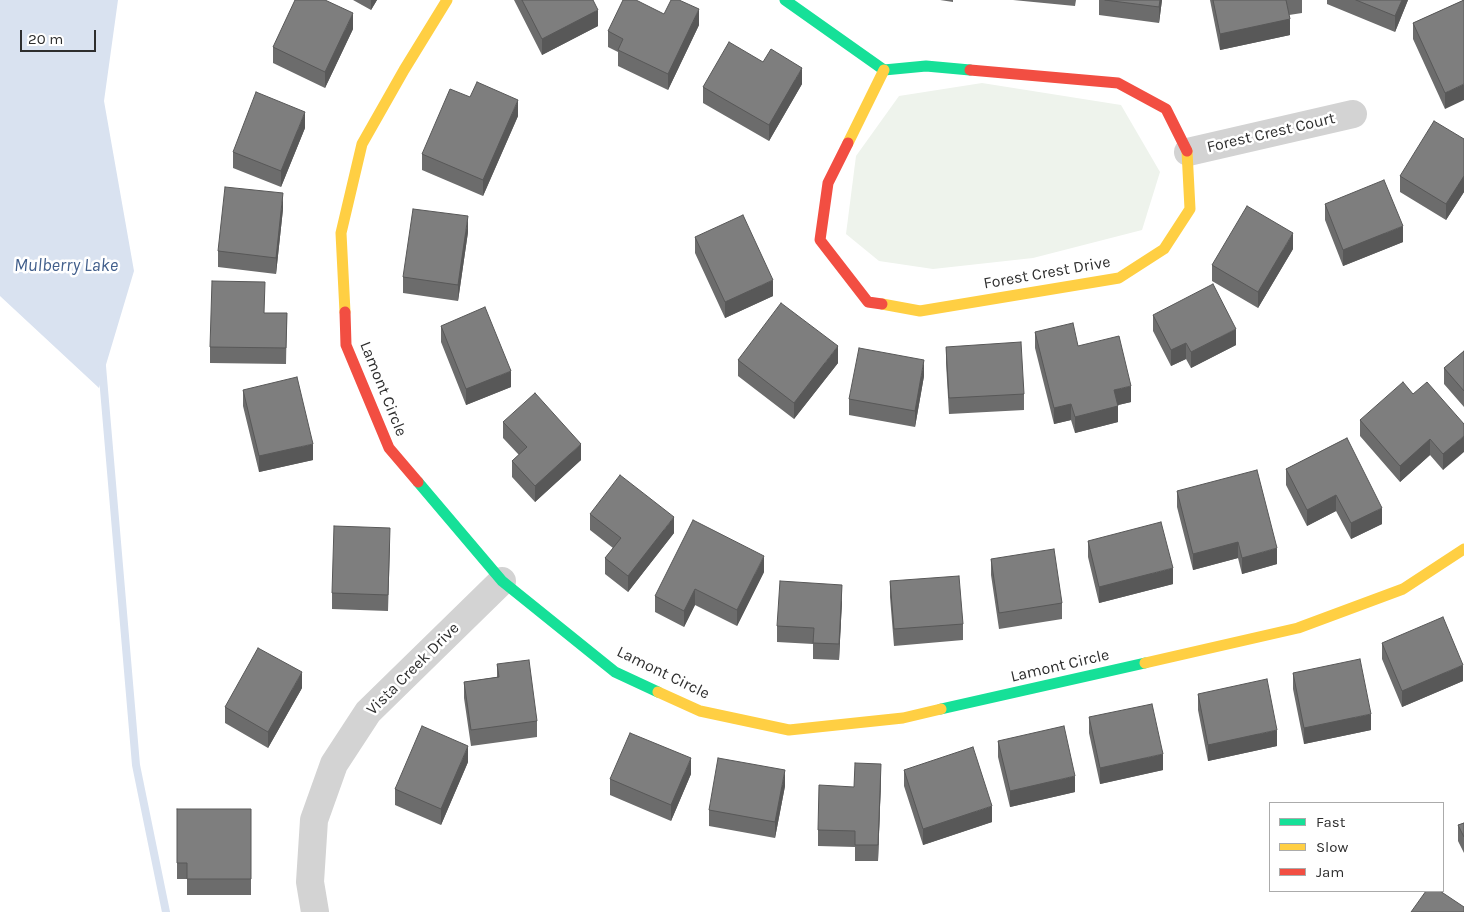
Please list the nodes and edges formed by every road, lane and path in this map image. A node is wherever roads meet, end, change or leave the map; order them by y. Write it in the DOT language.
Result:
graph roads {
  1 [pos="447,0"];
  2 [pos="785,0"];
  3 [pos="884,70"];
  4 [pos="1353,114"];
  5 [pos="1188,152"];
  6 [pos="1464,549"];
  7 [pos="502,581"];
  8 [pos="316,912"];
  1 -- 7 [label="street, Lamont Circle"];
  2 -- 3 [label="street"];
  3 -- 5 [label="street, Forest Crest Drive"];
  3 -- 5 [label="street, Forest Crest Drive"];
  4 -- 5 [label="street, Forest Crest Court"];
  6 -- 7 [label="street, Lamont Circle"];
  7 -- 8 [label="street, Vista Creek Drive"];
}
